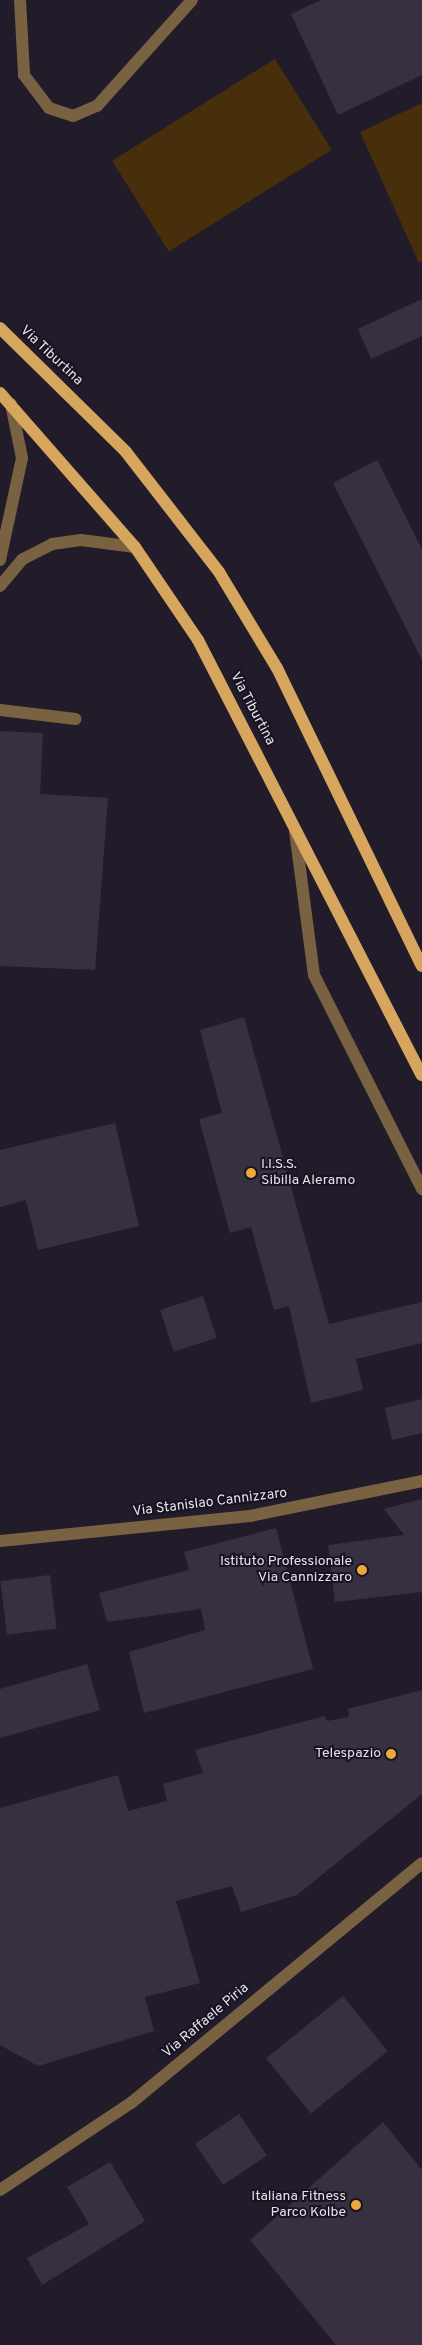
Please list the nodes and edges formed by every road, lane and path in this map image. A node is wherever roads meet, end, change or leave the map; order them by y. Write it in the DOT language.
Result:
graph roads {
  1 [pos="192,0"];
  2 [pos="22,1"];
  3 [pos="0,328"];
  4 [pos="0,393"];
  5 [pos="11,404"];
  6 [pos="135,547"];
  7 [pos="0,560"];
  8 [pos="0,586"];
  9 [pos="0,710"];
  10 [pos="75,719"];
  11 [pos="293,822"];
  12 [pos="422,966"];
  13 [pos="422,1075"];
  14 [pos="422,1189"];
  15 [pos="422,1481"];
  16 [pos="0,1541"];
  17 [pos="422,1863"];
  18 [pos="0,2190"];
  1 -- 2 [label="street"];
  3 -- 12 [label="main road, Via Tiburtina"];
  4 -- 5 [label="main road, Via Tiburtina"];
  5 -- 6 [label="main road, Via Tiburtina"];
  5 -- 7 [label="street"];
  6 -- 8 [label="street"];
  6 -- 11 [label="main road, Via Tiburtina"];
  9 -- 10 [label="street"];
  11 -- 13 [label="main road, Via Tiburtina"];
  11 -- 14 [label="street"];
  15 -- 16 [label="street, Via Stanislao Cannizzaro"];
  17 -- 18 [label="street, Via Raffaele Piria"];
}
